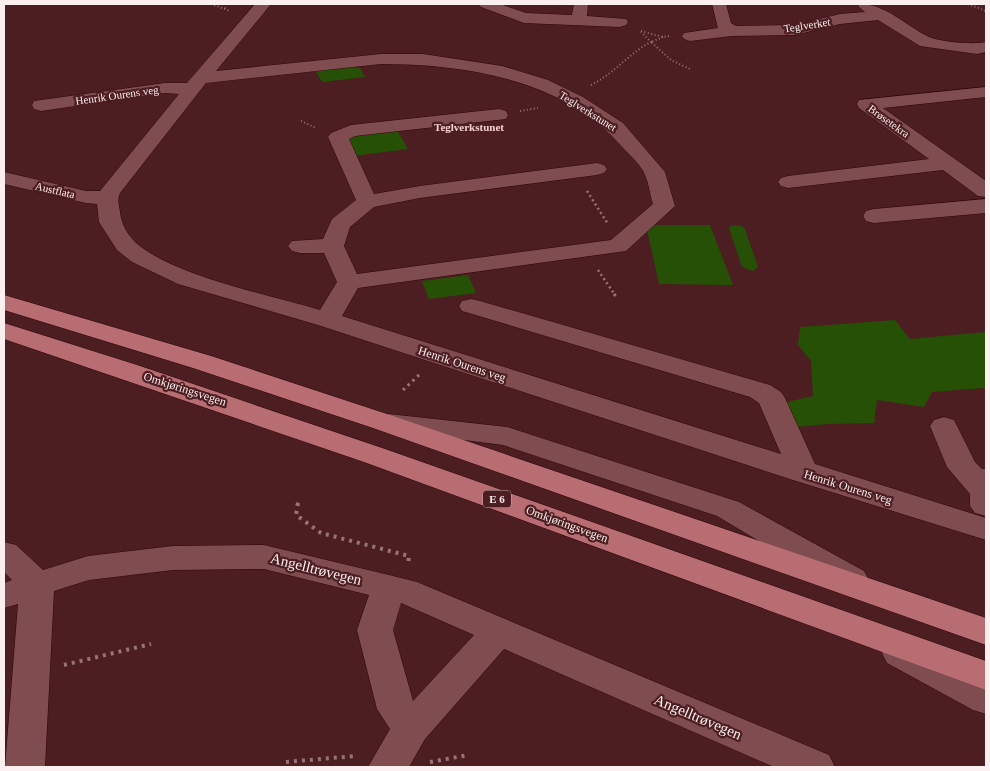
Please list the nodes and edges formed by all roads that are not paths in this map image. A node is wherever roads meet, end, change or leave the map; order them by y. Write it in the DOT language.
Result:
graph roads {
  1 [pos="263,4"];
  2 [pos="486,4"];
  3 [pos="719,4"];
  4 [pos="863,4"];
  5 [pos="580,12"];
  6 [pos="881,15"];
  7 [pos="620,22"];
  8 [pos="732,32"];
  9 [pos="690,36"];
  10 [pos="986,47"];
  11 [pos="197,83"];
  12 [pos="983,94"];
  13 [pos="41,105"];
  14 [pos="499,114"];
  15 [pos="947,164"];
  16 [pos="597,169"];
  17 [pos="4,178"];
  18 [pos="788,182"];
  19 [pos="986,192"];
  20 [pos="108,198"];
  21 [pos="368,202"];
  22 [pos="986,206"];
  23 [pos="874,216"];
  24 [pos="300,246"];
  25 [pos="332,246"];
  26 [pos="350,282"];
  27 [pos="4,302"];
  28 [pos="471,306"];
  29 [pos="327,320"];
  30 [pos="4,331"];
  31 [pos="383,422"];
  32 [pos="944,426"];
  33 [pos="804,473"];
  34 [pos="982,488"];
  35 [pos="986,529"];
  36 [pos="4,553"];
  37 [pos="37,584"];
  38 [pos="397,589"];
  39 [pos="875,593"];
  40 [pos="4,596"];
  41 [pos="855,629"];
  42 [pos="498,632"];
  43 [pos="986,632"];
  44 [pos="986,676"];
  45 [pos="986,699"];
  46 [pos="411,728"];
  47 [pos="24,767"];
  48 [pos="388,767"];
  49 [pos="815,767"];
  1 -- 11 [label="street"];
  2 -- 5 [label="street"];
  3 -- 8 [label="street"];
  4 -- 6 [label="street"];
  5 -- 7 [label="street"];
  6 -- 8 [label="street, Teglverket"];
  6 -- 10 [label="street"];
  8 -- 9 [label="street, Teglverket"];
  11 -- 13 [label="street, Henrik Ourens veg"];
  11 -- 20 [label="street"];
  11 -- 26 [label="street, Teglverkstunet"];
  12 -- 15 [label="street, Brøsetekra"];
  14 -- 21 [label="street"];
  15 -- 18 [label="street"];
  15 -- 19 [label="street, Brøsetekra"];
  16 -- 21 [label="street"];
  17 -- 20 [label="street, Austflata"];
  20 -- 29 [label="street, Henrik Ourens veg"];
  21 -- 25 [label="street"];
  22 -- 23 [label="street"];
  24 -- 25 [label="street"];
  25 -- 26 [label="street"];
  26 -- 29 [label="street"];
  27 -- 31 [label="highway"];
  28 -- 33 [label="street"];
  29 -- 33 [label="street, Henrik Ourens veg"];
  30 -- 41 [label="highway, Omkjøringsvegen / E 6"];
  31 -- 39 [label="street"];
  32 -- 34 [label="street"];
  33 -- 35 [label="street, Henrik Ourens veg"];
  36 -- 37 [label="street"];
  37 -- 38 [label="street, Angelltrøvegen"];
  37 -- 40 [label="street, Angelltrøvegen"];
  37 -- 47 [label="street"];
  38 -- 42 [label="street, Angelltrøvegen"];
  38 -- 46 [label="street"];
  39 -- 43 [label="highway"];
  41 -- 44 [label="highway, Omkjøringsvegen / E 6"];
  41 -- 45 [label="street"];
  42 -- 46 [label="street"];
  42 -- 49 [label="street, Angelltrøvegen"];
  46 -- 48 [label="street"];
}
